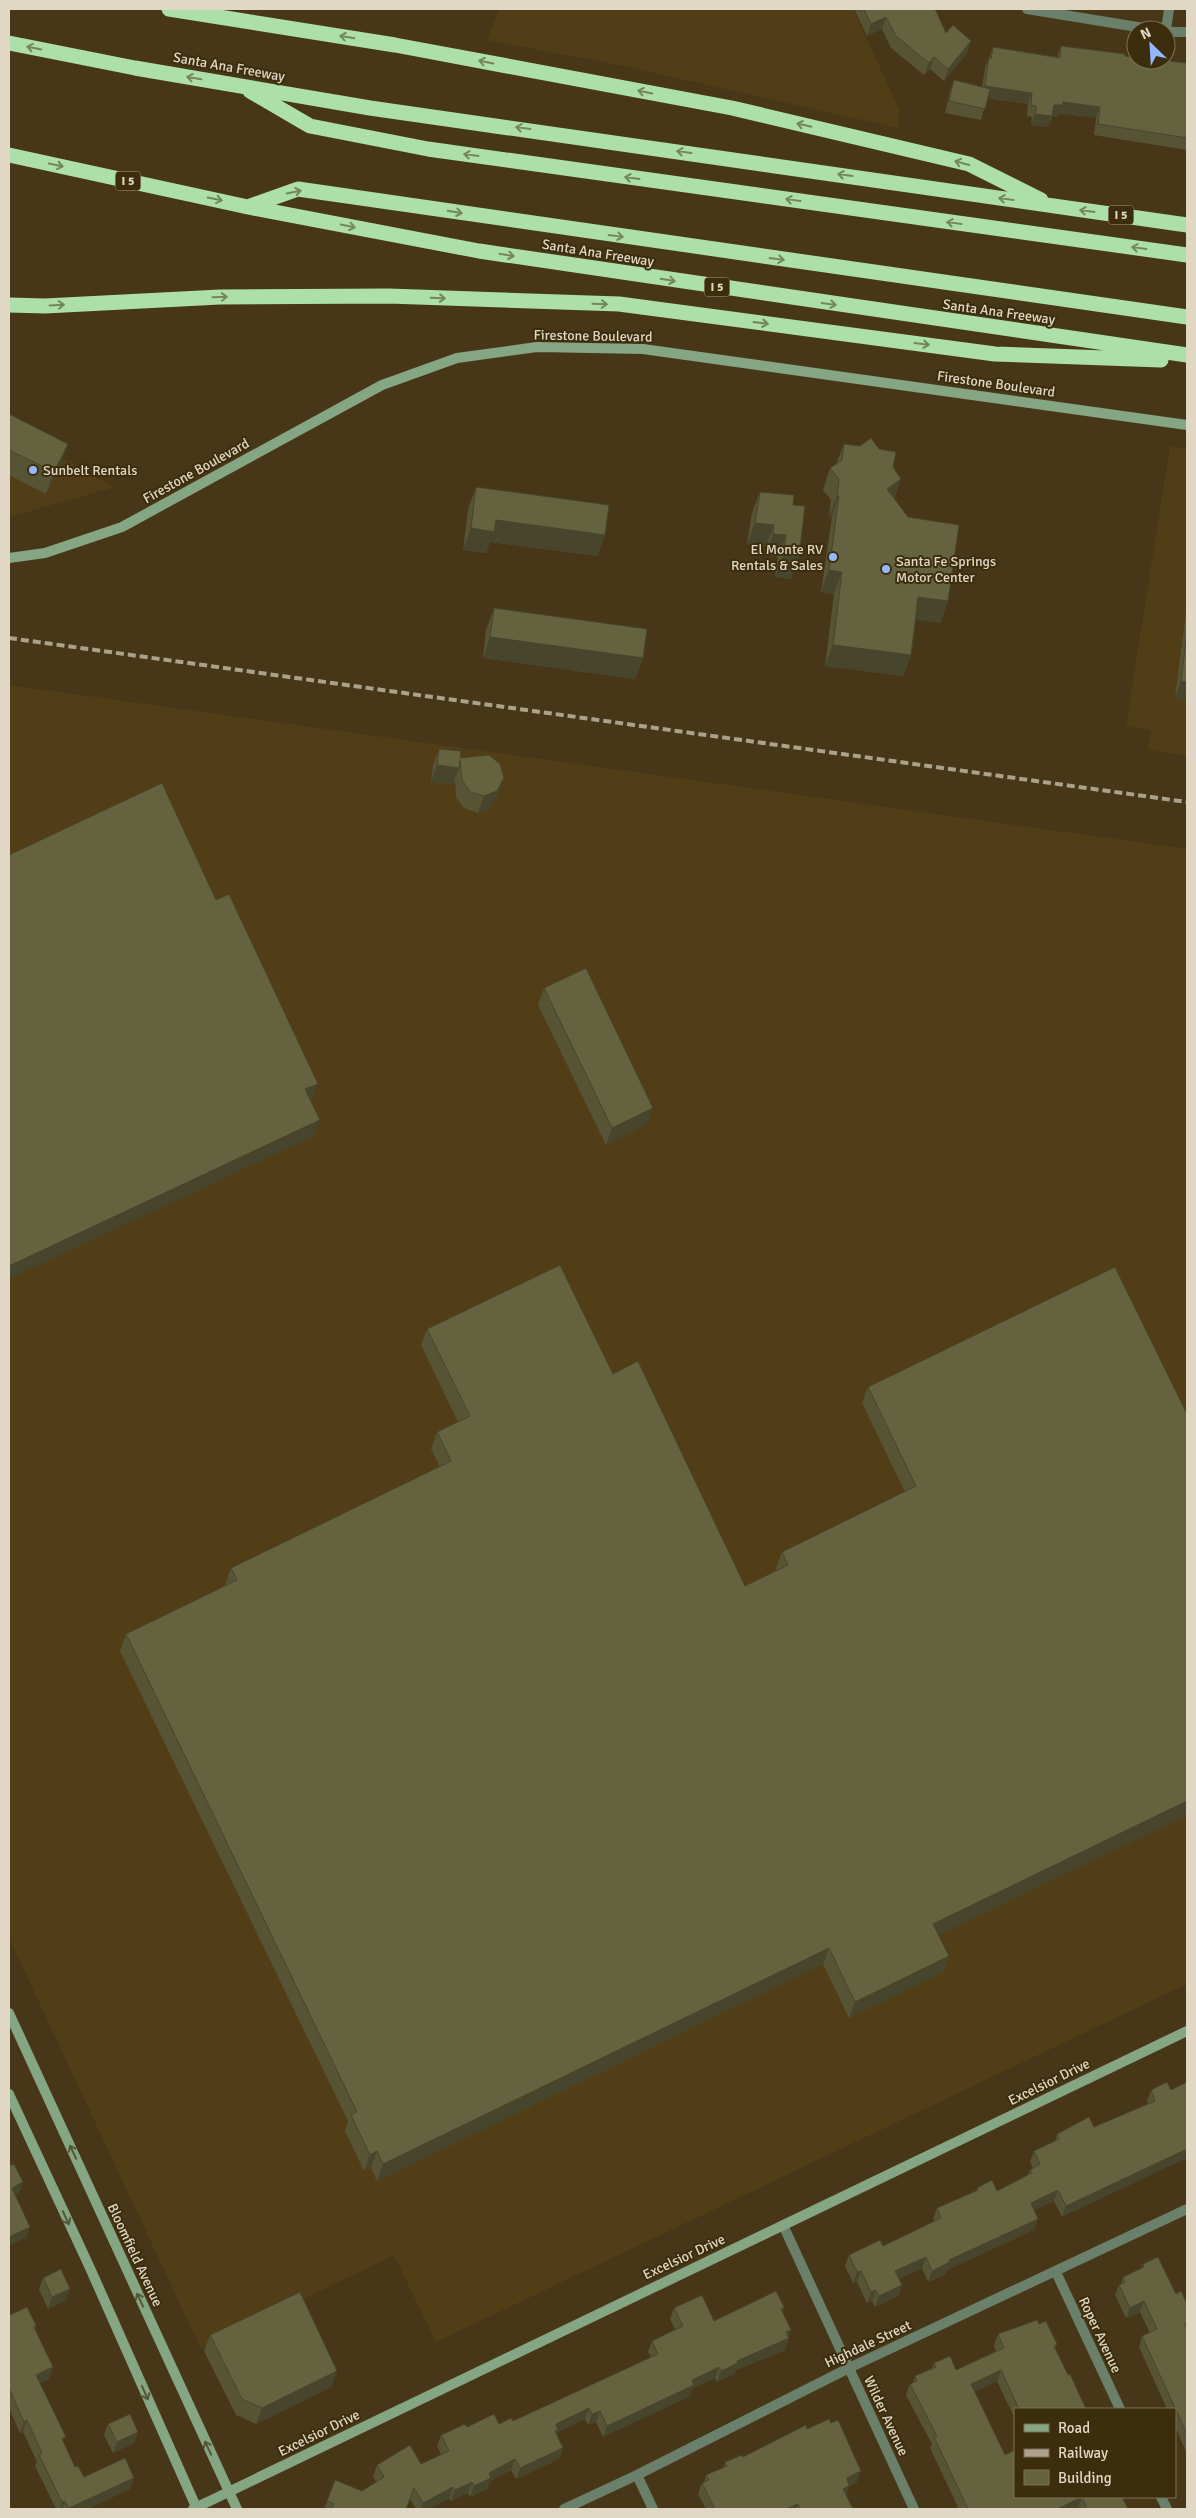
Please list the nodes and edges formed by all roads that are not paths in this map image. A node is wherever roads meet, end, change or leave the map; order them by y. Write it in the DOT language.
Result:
graph roads {
  1 [pos="169,9"];
  2 [pos="1026,9"];
  3 [pos="1126,25"];
  4 [pos="9,44"];
  5 [pos="242,86"];
  6 [pos="9,155"];
  7 [pos="248,206"];
  8 [pos="1054,206"];
  9 [pos="1187,225"];
  10 [pos="1187,255"];
  11 [pos="9,305"];
  12 [pos="1187,317"];
  13 [pos="1187,355"];
  14 [pos="1187,361"];
  15 [pos="1187,425"];
  16 [pos="9,558"];
  17 [pos="9,2013"];
  18 [pos="1187,2031"];
  19 [pos="9,2094"];
  20 [pos="1187,2209"];
  21 [pos="783,2225"];
  22 [pos="1056,2272"];
  23 [pos="849,2368"];
  24 [pos="1120,2408"];
  25 [pos="638,2475"];
  26 [pos="228,2492"];
  27 [pos="195,2509"];
  28 [pos="236,2509"];
  29 [pos="564,2509"];
  30 [pos="653,2509"];
  31 [pos="914,2509"];
  8 -- 1 [label="highway, one-way"];
  2 -- 3 [label="street"];
  5 -- 4 [label="highway, Santa Ana Freeway / I 5, one-way"];
  8 -- 5 [label="highway, Santa Ana Freeway / I 5, one-way"];
  10 -- 5 [label="highway, one-way"];
  6 -- 7 [label="highway, Santa Ana Freeway / I 5, one-way"];
  7 -- 12 [label="highway, one-way"];
  7 -- 13 [label="highway, Santa Ana Freeway / I 5, one-way"];
  9 -- 8 [label="highway, Santa Ana Freeway / I 5, one-way"];
  11 -- 14 [label="highway, one-way"];
  15 -- 16 [label="main road, Firestone Boulevard"];
  26 -- 17 [label="main road, Bloomfield Avenue, one-way"];
  18 -- 21 [label="main road, Excelsior Drive"];
  19 -- 27 [label="main road, one-way"];
  20 -- 22 [label="street, Highdale Street"];
  21 -- 23 [label="street, Wilder Avenue"];
  21 -- 26 [label="main road, Excelsior Drive"];
  22 -- 23 [label="street, Highdale Street"];
  22 -- 24 [label="street, Roper Avenue"];
  23 -- 25 [label="street, Highdale Street"];
  23 -- 31 [label="street, Wilder Avenue"];
  25 -- 29 [label="street, Highdale Street"];
  25 -- 30 [label="street"];
  26 -- 27 [label="main road, Excelsior Drive"];
  26 -- 28 [label="main road, Bloomfield Avenue"];
}
